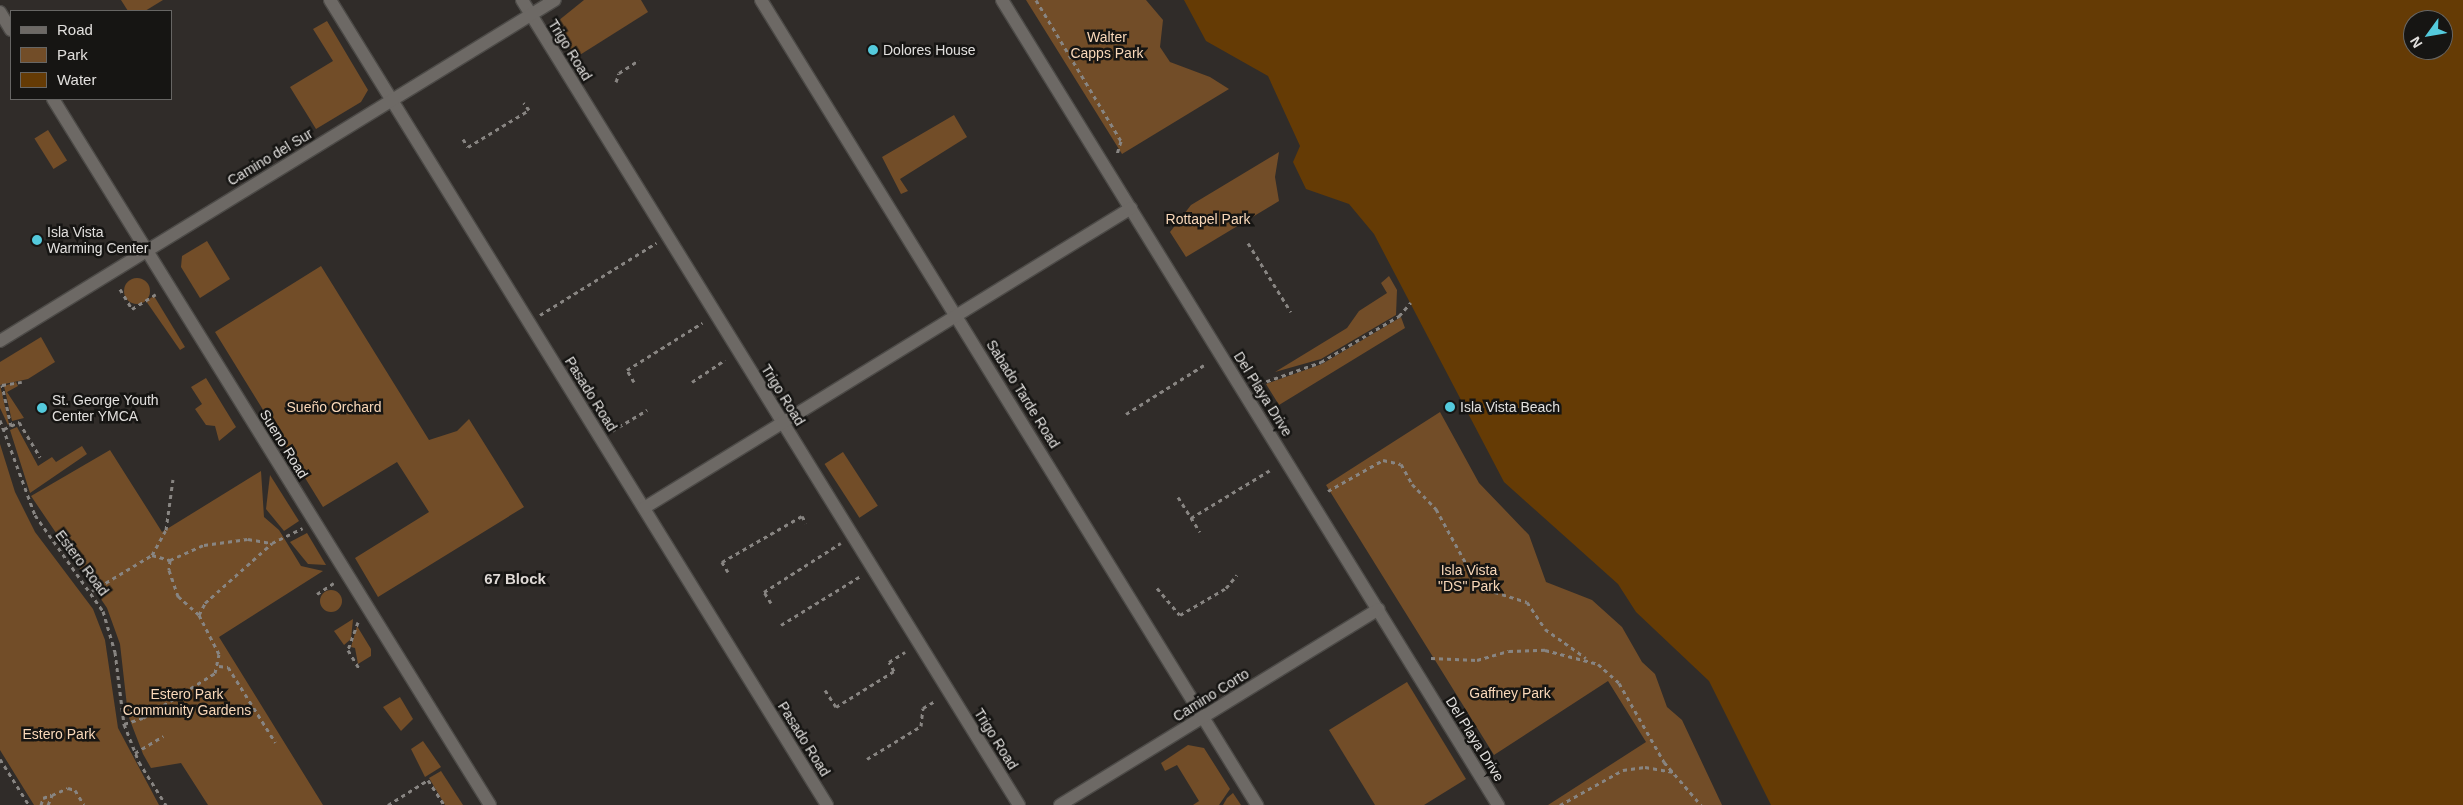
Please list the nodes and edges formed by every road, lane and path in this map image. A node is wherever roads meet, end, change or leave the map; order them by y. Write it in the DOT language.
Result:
graph roads {
  1 [pos="330,0"];
  2 [pos="522,0"];
  3 [pos="556,0"];
  4 [pos="761,0"];
  5 [pos="1002,0"];
  6 [pos="1036,0"];
  7 [pos="0,12"];
  8 [pos="531,16"];
  9 [pos="10,28"];
  10 [pos="639,60"];
  11 [pos="616,82"];
  12 [pos="54,100"];
  13 [pos="391,100"];
  14 [pos="524,103"];
  15 [pos="463,139"];
  16 [pos="1117,154"];
  17 [pos="1131,208"];
  18 [pos="656,243"];
  19 [pos="1248,244"];
  20 [pos="146,250"];
  21 [pos="120,289"];
  22 [pos="156,294"];
  23 [pos="1411,302"];
  24 [pos="1291,312"];
  25 [pos="957,316"];
  26 [pos="528,322"];
  27 [pos="702,323"];
  28 [pos="0,341"];
  29 [pos="725,360"];
  30 [pos="1204,365"];
  31 [pos="22,382"];
  32 [pos="634,382"];
  33 [pos="692,382"];
  34 [pos="1259,384"];
  35 [pos="647,410"];
  36 [pos="1126,414"];
  37 [pos="0,420"];
  38 [pos="783,422"];
  39 [pos="11,426"];
  40 [pos="4,429"];
  41 [pos="601,438"];
  42 [pos="40,457"];
  43 [pos="1272,468"];
  44 [pos="173,479"];
  45 [pos="1328,491"];
  46 [pos="1178,497"];
  47 [pos="644,508"];
  48 [pos="1191,518"];
  49 [pos="314,521"];
  50 [pos="806,523"];
  51 [pos="1200,532"];
  52 [pos="853,536"];
  53 [pos="272,543"];
  54 [pos="152,555"];
  55 [pos="170,560"];
  56 [pos="728,572"];
  57 [pos="1237,575"];
  58 [pos="859,577"];
  59 [pos="334,583"];
  60 [pos="1157,588"];
  61 [pos="92,591"];
  62 [pos="317,594"];
  63 [pos="771,603"];
  64 [pos="1378,610"];
  65 [pos="199,615"];
  66 [pos="358,622"];
  67 [pos="781,625"];
  68 [pos="905,652"];
  69 [pos="1431,658"];
  70 [pos="1586,658"];
  71 [pos="219,666"];
  72 [pos="359,668"];
  73 [pos="825,690"];
  74 [pos="935,701"];
  75 [pos="1203,717"];
  76 [pos="124,724"];
  77 [pos="163,736"];
  78 [pos="275,742"];
  79 [pos="135,753"];
  80 [pos="0,759"];
  81 [pos="867,760"];
  82 [pos="1675,772"];
  83 [pos="52,795"];
  84 [pos="29,805"];
  85 [pos="41,805"];
  86 [pos="48,805"];
  87 [pos="84,805"];
  88 [pos="166,805"];
  89 [pos="388,805"];
  90 [pos="444,805"];
  91 [pos="490,805"];
  92 [pos="827,805"];
  93 [pos="1019,805"];
  94 [pos="1060,805"];
  95 [pos="1257,805"];
  96 [pos="1498,805"];
  97 [pos="1560,805"];
  98 [pos="1701,805"];
  1 -- 13 [label="street, Pasado Road"];
  2 -- 8 [label="street, Trigo Road"];
  3 -- 8 [label="street, Camino del Sur"];
  4 -- 25 [label="street, Sabado Tarde Road"];
  5 -- 17 [label="street, Del Playa Drive"];
  6 -- 16 [label="path"];
  7 -- 9 [label="street"];
  8 -- 13 [label="street, Camino del Sur"];
  8 -- 38 [label="street, Trigo Road"];
  10 -- 11 [label="path"];
  12 -- 20 [label="street, Sueno Road"];
  13 -- 20 [label="street, Camino del Sur"];
  13 -- 26 [label="street, Pasado Road"];
  14 -- 15 [label="path"];
  17 -- 25 [label="street"];
  17 -- 64 [label="street, Del Playa Drive"];
  18 -- 26 [label="path"];
  19 -- 24 [label="path"];
  20 -- 28 [label="street, Camino del Sur"];
  20 -- 49 [label="street, Sueno Road"];
  21 -- 22 [label="path"];
  23 -- 34 [label="path"];
  25 -- 38 [label="street"];
  25 -- 75 [label="street, Sabado Tarde Road"];
  26 -- 41 [label="street, Pasado Road"];
  27 -- 32 [label="path"];
  29 -- 33 [label="path"];
  30 -- 36 [label="path"];
  31 -- 39 [label="path"];
  35 -- 41 [label="path"];
  37 -- 40 [label="path, Estero Road"];
  38 -- 47 [label="street"];
  38 -- 52 [label="street, Trigo Road"];
  39 -- 40 [label="path"];
  39 -- 42 [label="path"];
  40 -- 61 [label="path, Estero Road"];
  41 -- 47 [label="street, Pasado Road"];
  43 -- 48 [label="path"];
  44 -- 54 [label="path"];
  45 -- 70 [label="path"];
  46 -- 48 [label="path"];
  47 -- 92 [label="street, Pasado Road"];
  48 -- 51 [label="path"];
  49 -- 53 [label="path"];
  49 -- 91 [label="street, Sueno Road"];
  50 -- 56 [label="path"];
  52 -- 63 [label="path"];
  52 -- 93 [label="street, Trigo Road"];
  53 -- 55 [label="path"];
  53 -- 65 [label="path"];
  54 -- 55 [label="path"];
  54 -- 61 [label="path"];
  55 -- 65 [label="path"];
  57 -- 60 [label="path"];
  58 -- 67 [label="path"];
  59 -- 62 [label="path"];
  61 -- 76 [label="path, Estero Road"];
  64 -- 75 [label="street, Camino Corto"];
  64 -- 96 [label="street, Del Playa Drive"];
  65 -- 71 [label="path"];
  66 -- 72 [label="path"];
  68 -- 73 [label="path"];
  69 -- 70 [label="path"];
  70 -- 82 [label="path"];
  71 -- 76 [label="path"];
  71 -- 78 [label="path"];
  74 -- 81 [label="path"];
  75 -- 94 [label="street, Camino Corto"];
  75 -- 95 [label="street, Sabado Tarde Road"];
  76 -- 79 [label="path, Estero Road"];
  77 -- 79 [label="path"];
  79 -- 88 [label="path, Estero Road"];
  80 -- 84 [label="path"];
  82 -- 97 [label="path"];
  82 -- 98 [label="path"];
  83 -- 85 [label="path"];
  83 -- 86 [label="path"];
  83 -- 87 [label="path"];
  89 -- 90 [label="path"];
}
